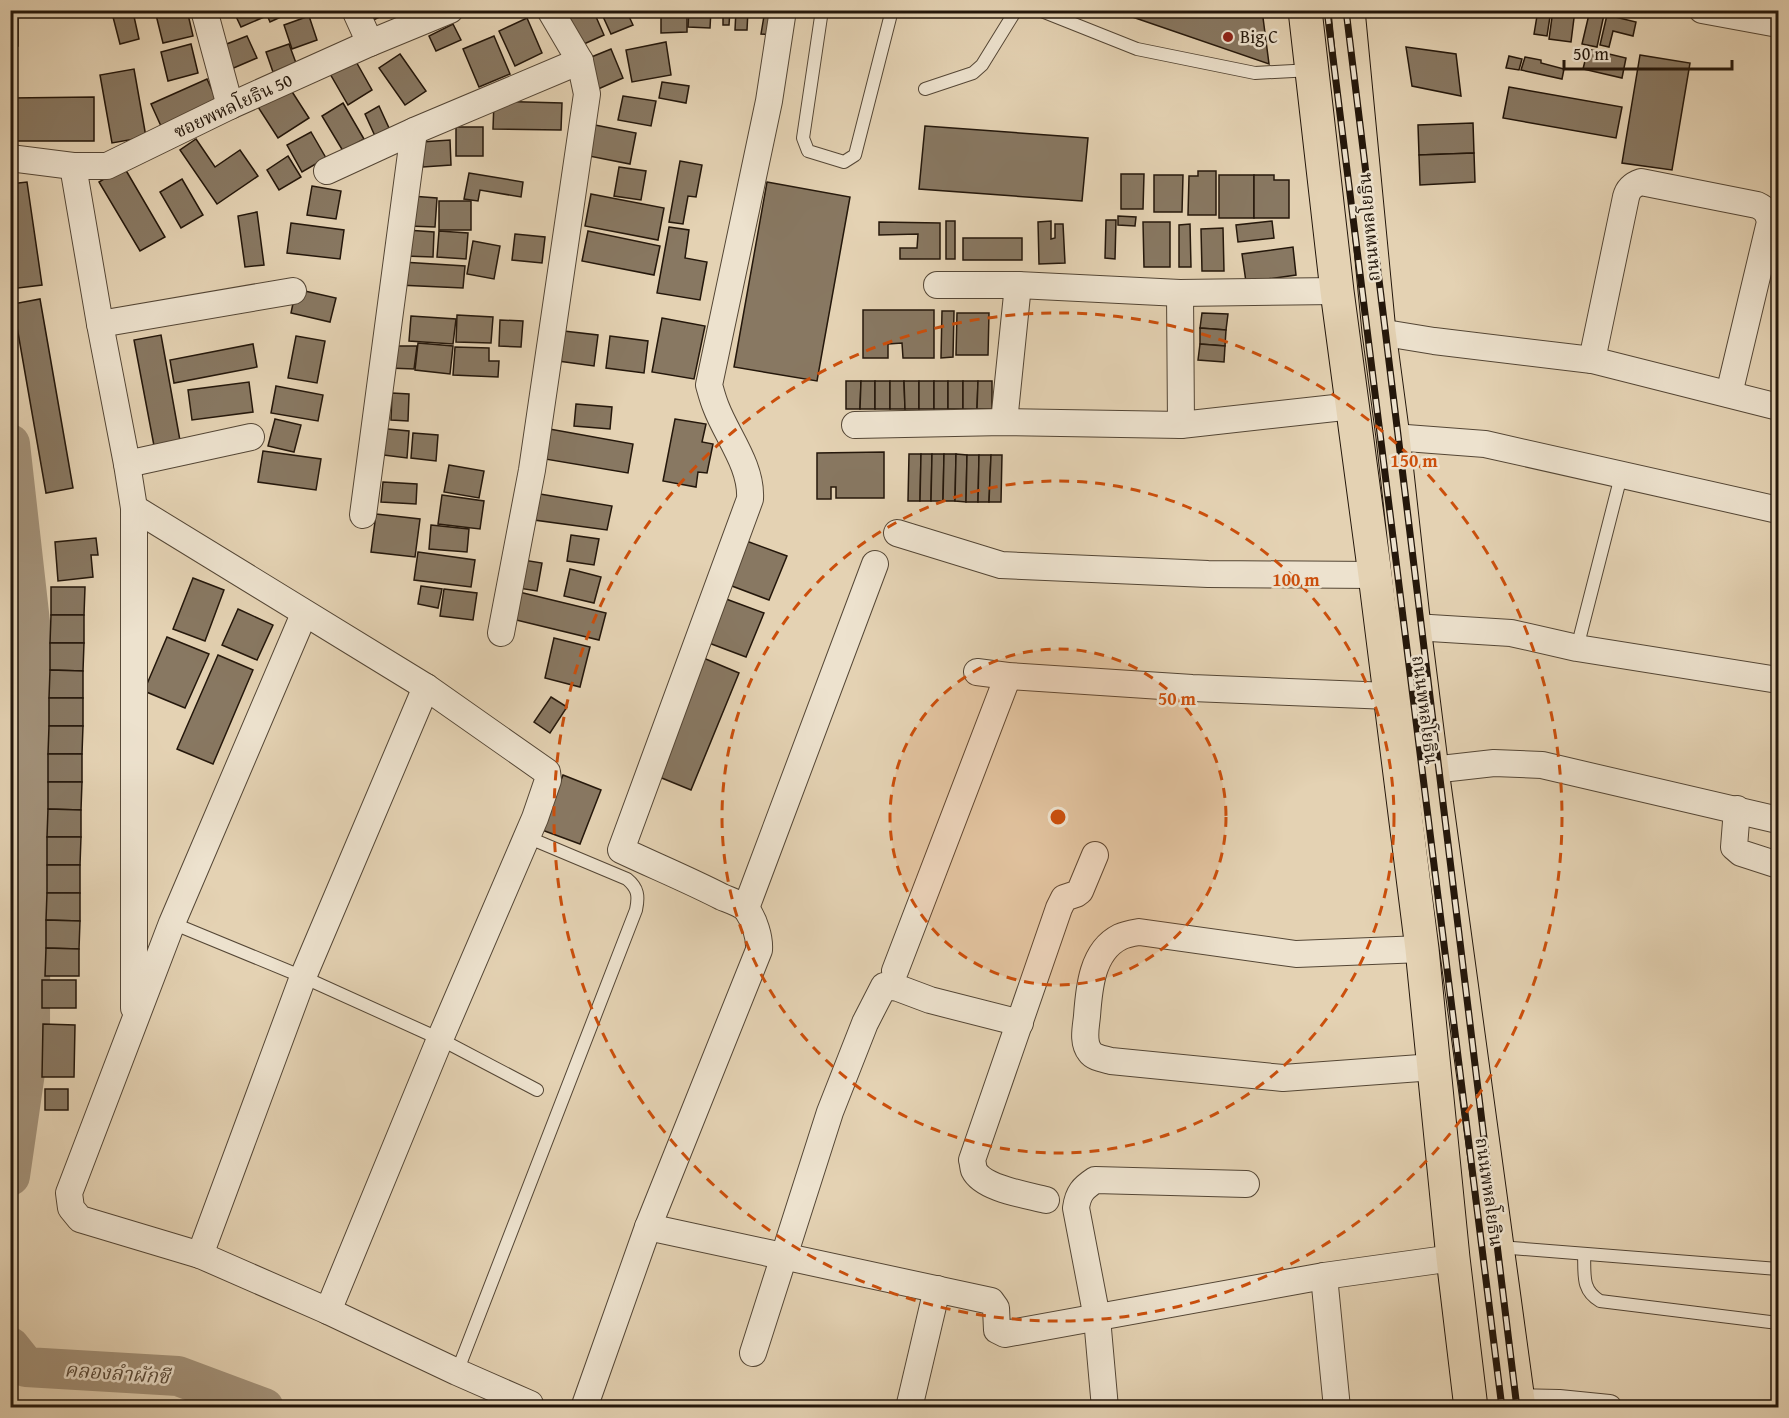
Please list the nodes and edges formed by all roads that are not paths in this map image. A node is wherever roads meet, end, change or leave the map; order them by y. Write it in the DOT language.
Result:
graph roads {
  1 [pos="204,10"];
  2 [pos="355,10"];
  3 [pos="450,10"];
  4 [pos="550,10"];
  5 [pos="783,10"];
  6 [pos="822,10"];
  7 [pos="892,10"];
  8 [pos="1016,10"];
  9 [pos="1039,10"];
  10 [pos="1305,10"];
  11 [pos="1348,10"];
  12 [pos="1702,10"];
  13 [pos="1779,24"];
  14 [pos="370,43"];
  15 [pos="580,61"];
  16 [pos="1313,70"];
  17 [pos="925,88"];
  18 [pos="230,106"];
  19 [pos="414,131"];
  20 [pos="10,158"];
  21 [pos="74,166"];
  22 [pos="327,171"];
  23 [pos="937,285"];
  24 [pos="1018,285"];
  25 [pos="293,291"];
  26 [pos="1337,291"];
  27 [pos="1180,293"];
  28 [pos="100,324"];
  29 [pos="1379,332"];
  30 [pos="1592,360"];
  31 [pos="1730,394"];
  32 [pos="1353,406"];
  33 [pos="1779,407"];
  34 [pos="1004,422"];
  35 [pos="855,425"];
  36 [pos="1181,425"];
  37 [pos="251,436"];
  38 [pos="1393,437"];
  39 [pos="127,464"];
  40 [pos="1622,476"];
  41 [pos="134,508"];
  42 [pos="1779,510"];
  43 [pos="363,514"];
  44 [pos="897,533"];
  45 [pos="875,564"];
  46 [pos="1375,575"];
  47 [pos="304,614"];
  48 [pos="1414,627"];
  49 [pos="501,633"];
  50 [pos="1577,648"];
  51 [pos="977,672"];
  52 [pos="1008,676"];
  53 [pos="1779,680"];
  54 [pos="426,687"];
  55 [pos="1390,696"];
  56 [pos="1432,770"];
  57 [pos="1737,809"];
  58 [pos="1779,820"];
  59 [pos="526,837"];
  60 [pos="1095,855"];
  61 [pos="1779,865"];
  62 [pos="746,909"];
  63 [pos="172,923"];
  64 [pos="1456,947"];
  65 [pos="1423,953"];
  66 [pos="895,971"];
  67 [pos="303,976"];
  68 [pos="134,1023"];
  69 [pos="1020,1023"];
  70 [pos="440,1039"];
  71 [pos="1434,1067"];
  72 [pos="537,1090"];
  73 [pos="1246,1184"];
  74 [pos="1046,1200"];
  75 [pos="648,1227"];
  76 [pos="1497,1251"];
  77 [pos="1584,1254"];
  78 [pos="200,1255"];
  79 [pos="784,1257"];
  80 [pos="1453,1258"];
  81 [pos="1779,1269"];
  82 [pos="1324,1275"];
  83 [pos="937,1289"];
  84 [pos="328,1311"];
  85 [pos="1097,1318"];
  86 [pos="1779,1323"];
  87 [pos="753,1353"];
  88 [pos="457,1372"];
  89 [pos="530,1404"];
  90 [pos="1518,1405"];
  91 [pos="584,1407"];
  92 [pos="909,1407"];
  93 [pos="1105,1407"];
  94 [pos="1337,1407"];
  95 [pos="1471,1407"];
  96 [pos="1608,1407"];
  1 -- 18 [label="street"];
  2 -- 14 [label="street"];
  3 -- 14 [label="street, ซอยพหลโยธิน 50"];
  4 -- 15 [label="street"];
  5 -- 62 [label="street"];
  6 -- 7 [label="lane"];
  8 -- 17 [label="lane"];
  9 -- 16 [label="lane"];
  10 -- 16 [label="main road, ถนนพหลโยธิน"];
  11 -- 29 [label="main road, ถนนพหลโยธิน"];
  12 -- 13 [label="street"];
  14 -- 18 [label="street, ซอยพหลโยธิน 50"];
  15 -- 19 [label="street"];
  15 -- 49 [label="street"];
  16 -- 26 [label="main road, ถนนพหลโยธิน"];
  18 -- 21 [label="street, ซอยพหลโยธิน 50"];
  19 -- 22 [label="street"];
  19 -- 43 [label="street"];
  20 -- 21 [label="street, ซอยพหลโยธิน 50"];
  21 -- 28 [label="street"];
  23 -- 24 [label="street"];
  24 -- 27 [label="street"];
  24 -- 34 [label="street"];
  25 -- 28 [label="street"];
  26 -- 27 [label="street"];
  26 -- 32 [label="main road, ถนนพหลโยธิน"];
  27 -- 36 [label="street"];
  28 -- 39 [label="street"];
  29 -- 30 [label="street"];
  29 -- 38 [label="main road, ถนนพหลโยธิน"];
  30 -- 31 [label="street"];
  30 -- 31 [label="street"];
  31 -- 33 [label="street"];
  32 -- 36 [label="street"];
  32 -- 46 [label="main road, ถนนพหลโยธิน"];
  34 -- 35 [label="street"];
  34 -- 36 [label="street"];
  37 -- 39 [label="street"];
  38 -- 40 [label="street"];
  38 -- 48 [label="main road, ถนนพหลโยธิน"];
  39 -- 41 [label="street"];
  40 -- 42 [label="street"];
  40 -- 50 [label="lane"];
  41 -- 47 [label="street"];
  41 -- 68 [label="street"];
  44 -- 46 [label="street"];
  45 -- 62 [label="street"];
  46 -- 55 [label="main road, ถนนพหลโยธิน"];
  47 -- 54 [label="street"];
  47 -- 63 [label="street"];
  48 -- 50 [label="street"];
  48 -- 56 [label="main road, ถนนพหลโยธิน"];
  50 -- 53 [label="street"];
  51 -- 52 [label="street"];
  52 -- 55 [label="street"];
  52 -- 66 [label="street"];
  54 -- 59 [label="street"];
  54 -- 67 [label="street"];
  55 -- 65 [label="main road, ถนนพหลโยธิน"];
  56 -- 57 [label="street"];
  56 -- 64 [label="main road, ถนนพหลโยธิน"];
  57 -- 58 [label="street"];
  57 -- 61 [label="street"];
  59 -- 70 [label="street"];
  59 -- 88 [label="lane"];
  60 -- 69 [label="street"];
  62 -- 75 [label="street"];
  63 -- 67 [label="lane"];
  63 -- 68 [label="street"];
  64 -- 65 [label="main road"];
  64 -- 76 [label="main road, ถนนพหลโยธิน"];
  65 -- 71 [label="main road, ถนนพหลโยธิน"];
  65 -- 71 [label="street"];
  67 -- 70 [label="lane"];
  67 -- 78 [label="street"];
  68 -- 78 [label="street"];
  69 -- 74 [label="street"];
  69 -- 79 [label="street"];
  70 -- 72 [label="lane"];
  70 -- 84 [label="street"];
  71 -- 80 [label="main road, ถนนพหลโยธิน"];
  73 -- 85 [label="street"];
  75 -- 79 [label="street"];
  75 -- 91 [label="street"];
  76 -- 77 [label="lane"];
  76 -- 80 [label="main road"];
  76 -- 90 [label="main road, ถนนพหลโยธิน"];
  77 -- 81 [label="lane"];
  77 -- 86 [label="lane"];
  78 -- 84 [label="street"];
  79 -- 83 [label="street"];
  79 -- 87 [label="street"];
  80 -- 82 [label="street"];
  80 -- 95 [label="main road, ถนนพหลโยธิน"];
  82 -- 85 [label="street"];
  82 -- 94 [label="street"];
  83 -- 85 [label="street"];
  83 -- 92 [label="street"];
  84 -- 88 [label="street"];
  85 -- 93 [label="street"];
  88 -- 89 [label="street"];
  90 -- 96 [label="street"];
}
